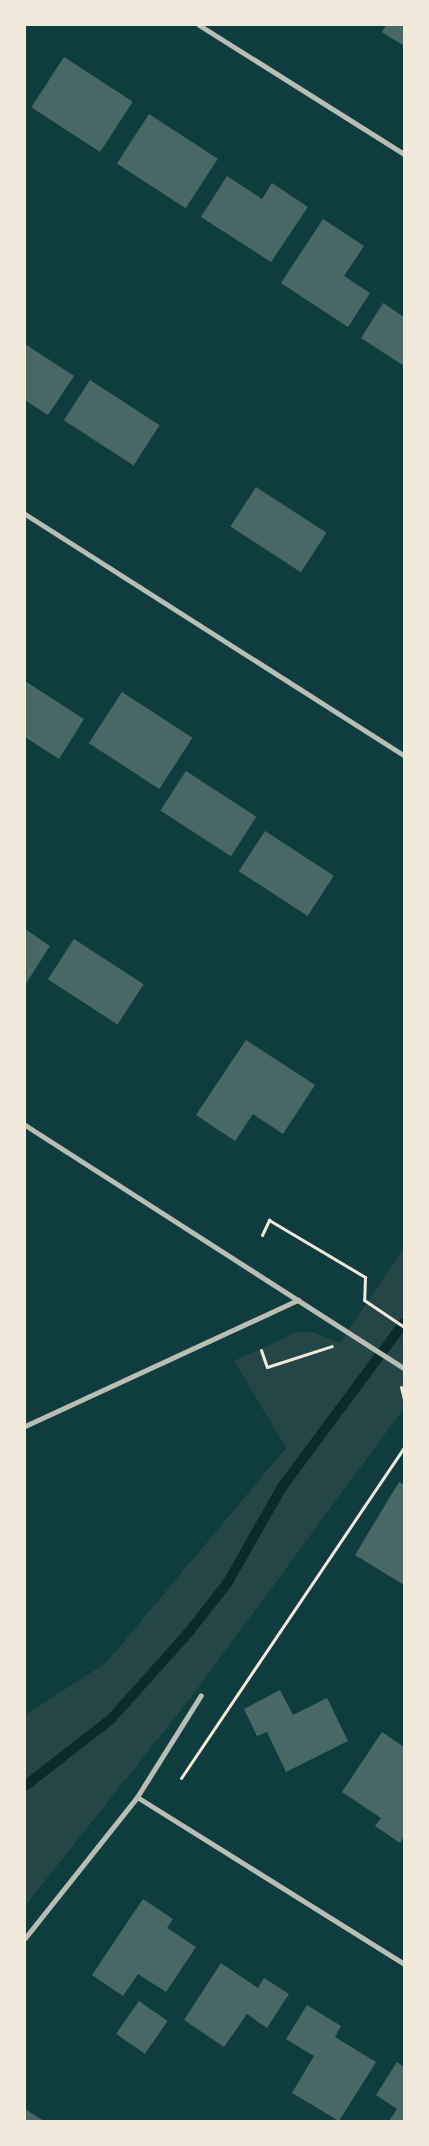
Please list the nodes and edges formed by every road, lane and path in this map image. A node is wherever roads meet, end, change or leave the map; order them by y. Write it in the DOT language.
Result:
graph roads {
  1 [pos="199,25"];
  2 [pos="404,154"];
  3 [pos="25,514"];
  4 [pos="404,755"];
  5 [pos="25,1125"];
  6 [pos="262,1235"];
  7 [pos="298,1300"];
  8 [pos="404,1327"];
  9 [pos="336,1346"];
  10 [pos="261,1350"];
  11 [pos="404,1368"];
  12 [pos="25,1426"];
  13 [pos="404,1448"];
  14 [pos="201,1695"];
  15 [pos="180,1778"];
  16 [pos="137,1797"];
  17 [pos="25,1938"];
  18 [pos="404,1964"];
  1 -- 2 [label="street"];
  3 -- 4 [label="street"];
  5 -- 7 [label="street"];
  6 -- 8 [label="path"];
  7 -- 11 [label="street"];
  7 -- 12 [label="street"];
  9 -- 10 [label="path"];
  13 -- 15 [label="path"];
  14 -- 16 [label="street"];
  16 -- 17 [label="street"];
  16 -- 18 [label="street"];
}
